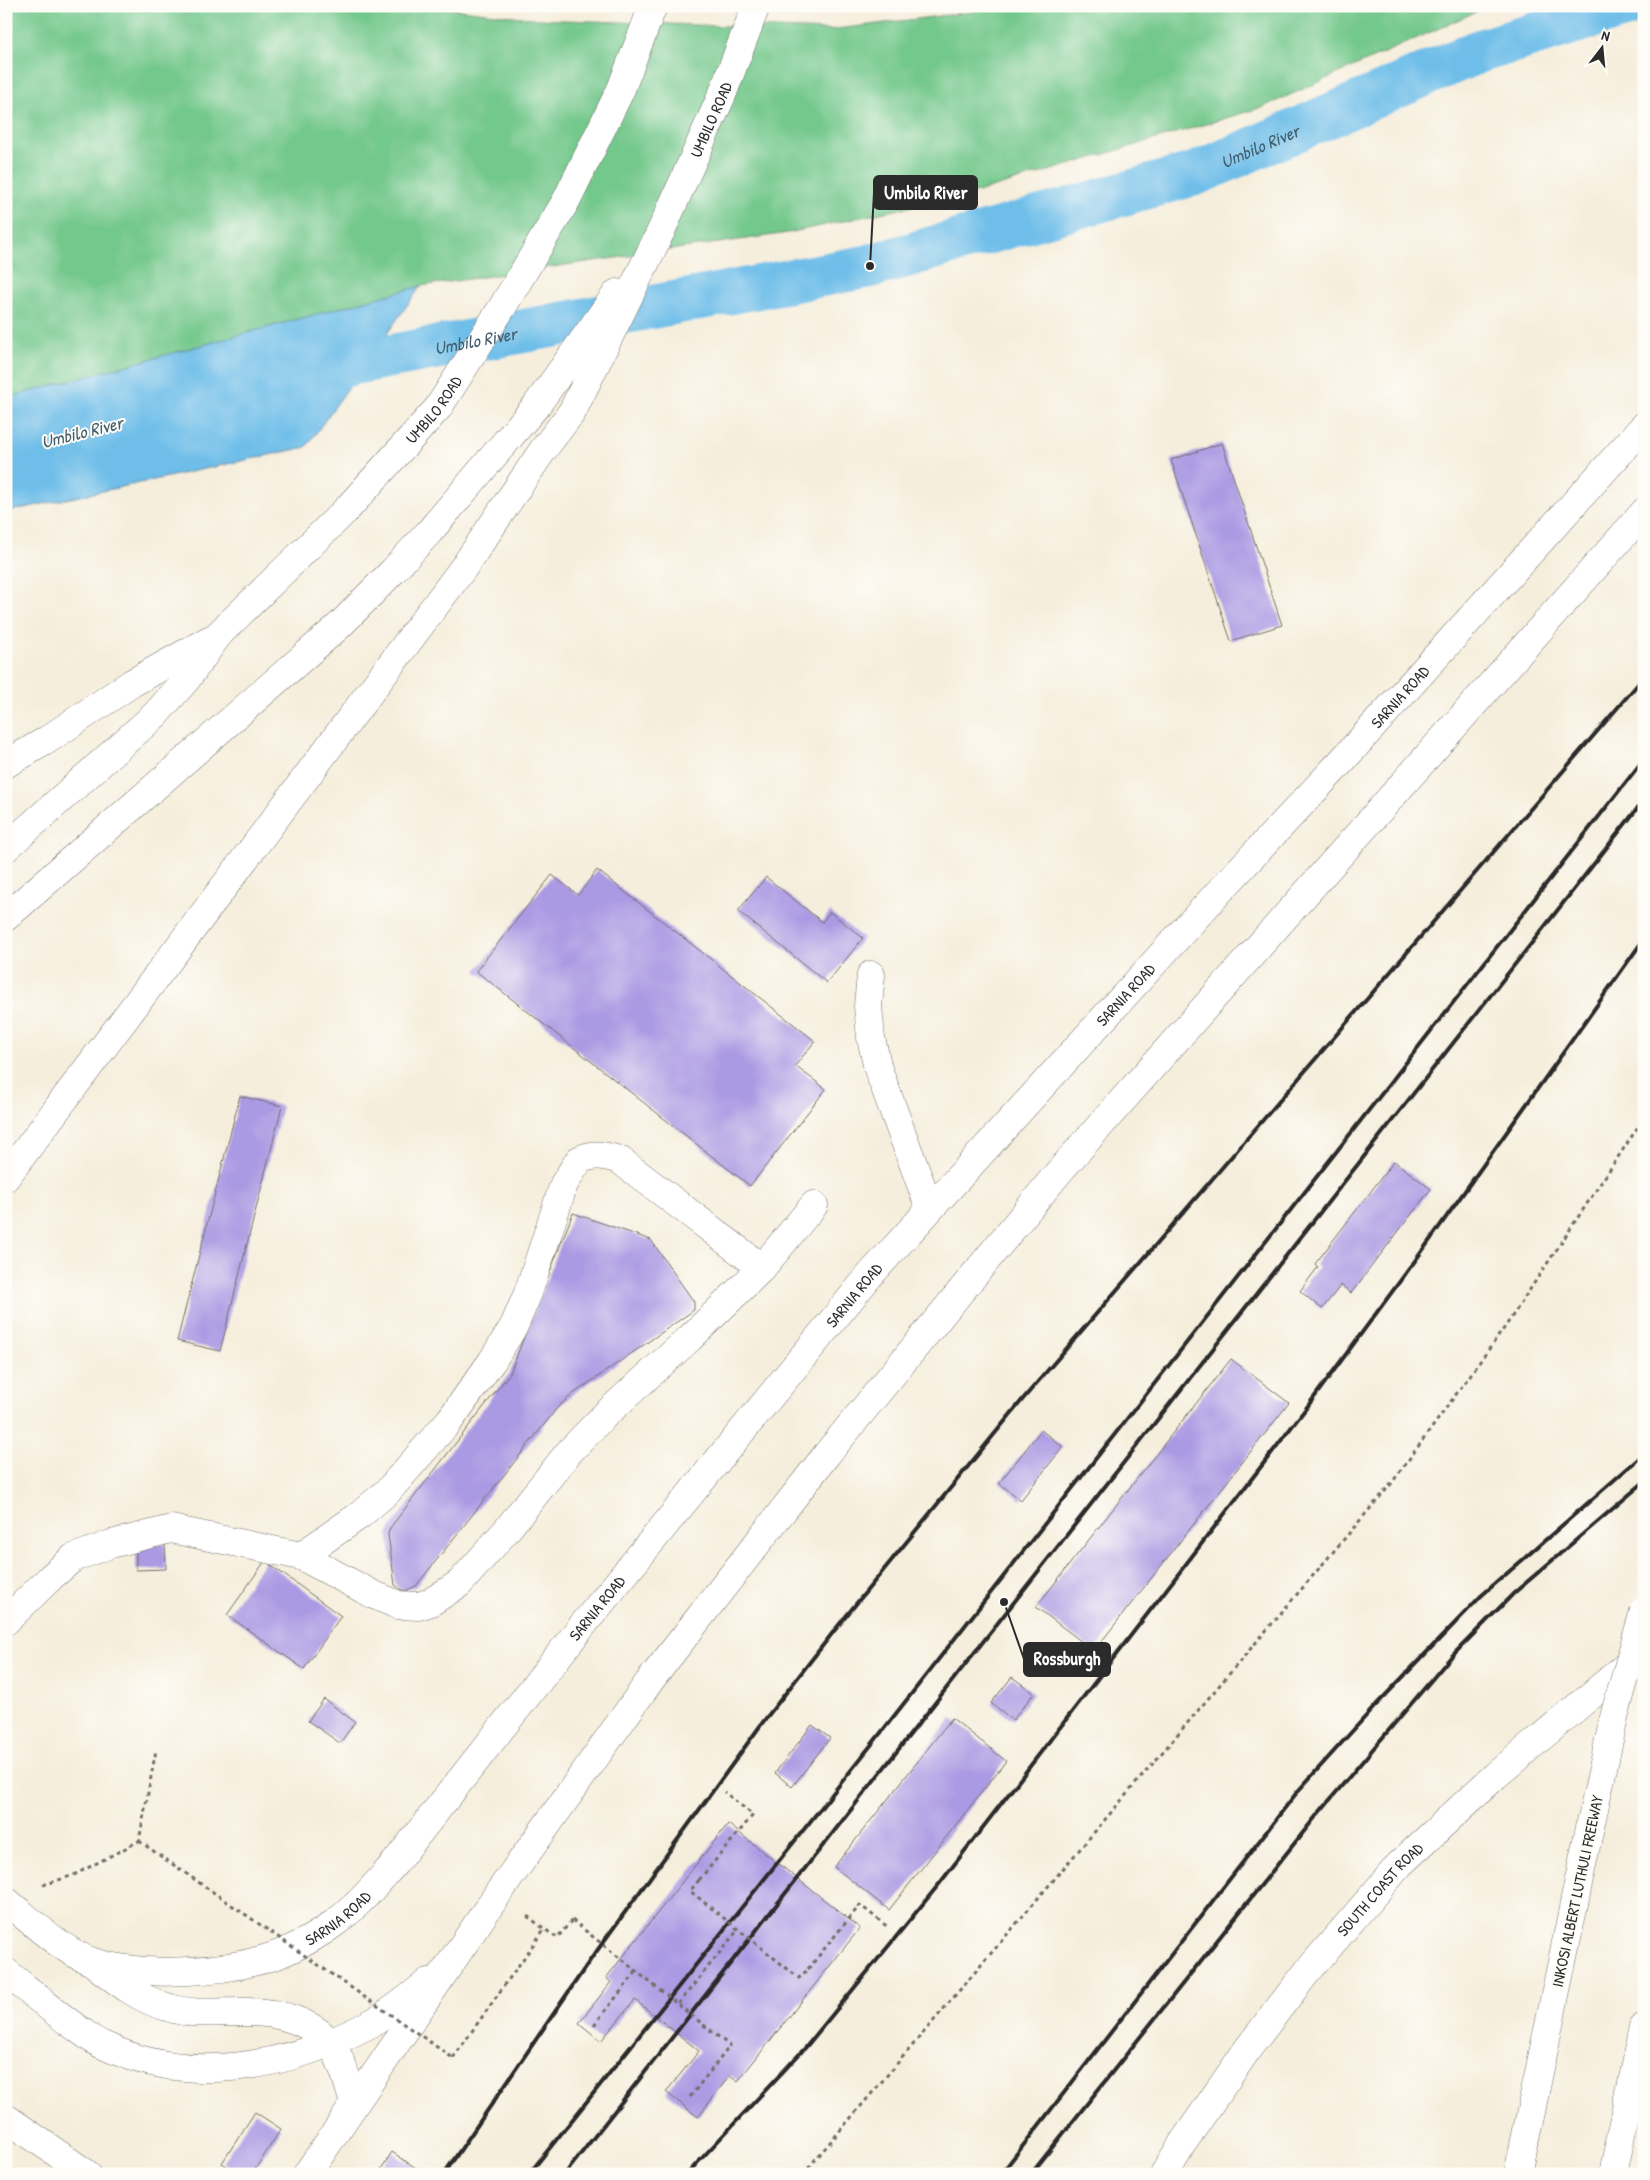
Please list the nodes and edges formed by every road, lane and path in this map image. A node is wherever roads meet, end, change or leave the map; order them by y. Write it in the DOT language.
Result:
graph roads {
  1 [pos="653,6"];
  2 [pos="756,6"];
  3 [pos="661,231"];
  4 [pos="1644,426"];
  5 [pos="1644,512"];
  6 [pos="219,634"];
  7 [pos="6,764"];
  8 [pos="6,848"];
  9 [pos="6,917"];
  10 [pos="872,975"];
  11 [pos="1644,1118"];
  12 [pos="6,1177"];
  13 [pos="814,1205"];
  14 [pos="930,1210"];
  15 [pos="762,1268"];
  16 [pos="301,1556"];
  17 [pos="1644,1611"];
  18 [pos="6,1622"];
  19 [pos="1644,1651"];
  20 [pos="156,1750"];
  21 [pos="724,1792"];
  22 [pos="140,1840"];
  23 [pos="40,1886"];
  24 [pos="6,1901"];
  25 [pos="545,1928"];
  26 [pos="889,1928"];
  27 [pos="738,1930"];
  28 [pos="558,1938"];
  29 [pos="92,1962"];
  30 [pos="450,1964"];
  31 [pos="638,1971"];
  32 [pos="6,1972"];
  33 [pos="678,2004"];
  34 [pos="594,2025"];
  35 [pos="1644,2027"];
  36 [pos="330,2043"];
  37 [pos="690,2097"];
  38 [pos="354,2103"];
  39 [pos="6,2118"];
  40 [pos="87,2174"];
  41 [pos="307,2174"];
  42 [pos="803,2174"];
  43 [pos="1164,2174"];
  44 [pos="1518,2174"];
  45 [pos="1613,2174"];
  1 -- 6 [label="main road, UMBILO ROAD"];
  2 -- 3 [label="main road, UMBILO ROAD"];
  3 -- 9 [label="main road"];
  3 -- 12 [label="main road"];
  4 -- 14 [label="main road, SARNIA ROAD"];
  5 -- 30 [label="main road"];
  6 -- 7 [label="main road"];
  6 -- 8 [label="main road"];
  10 -- 14 [label="main road"];
  11 -- 42 [label="path"];
  13 -- 15 [label="main road"];
  14 -- 29 [label="main road, SARNIA ROAD"];
  15 -- 16 [label="main road"];
  15 -- 16 [label="main road"];
  16 -- 18 [label="main road"];
  17 -- 44 [label="main road, INKOSI ALBERT LUTHULI FREEWAY, bridge"];
  19 -- 43 [label="main road, SOUTH COAST ROAD"];
  20 -- 22 [label="path"];
  21 -- 27 [label="path, bridge"];
  22 -- 23 [label="path"];
  22 -- 25 [label="path, bridge"];
  24 -- 29 [label="main road, SARNIA ROAD"];
  26 -- 27 [label="path, bridge"];
  27 -- 33 [label="path"];
  28 -- 31 [label="path, bridge"];
  29 -- 36 [label="main road"];
  30 -- 36 [label="main road"];
  30 -- 38 [label="main road"];
  31 -- 33 [label="path, bridge"];
  31 -- 34 [label="path"];
  32 -- 36 [label="main road"];
  33 -- 37 [label="path, bridge"];
  35 -- 45 [label="main road"];
  36 -- 38 [label="main road"];
  38 -- 41 [label="main road"];
  39 -- 40 [label="main road"];
}
